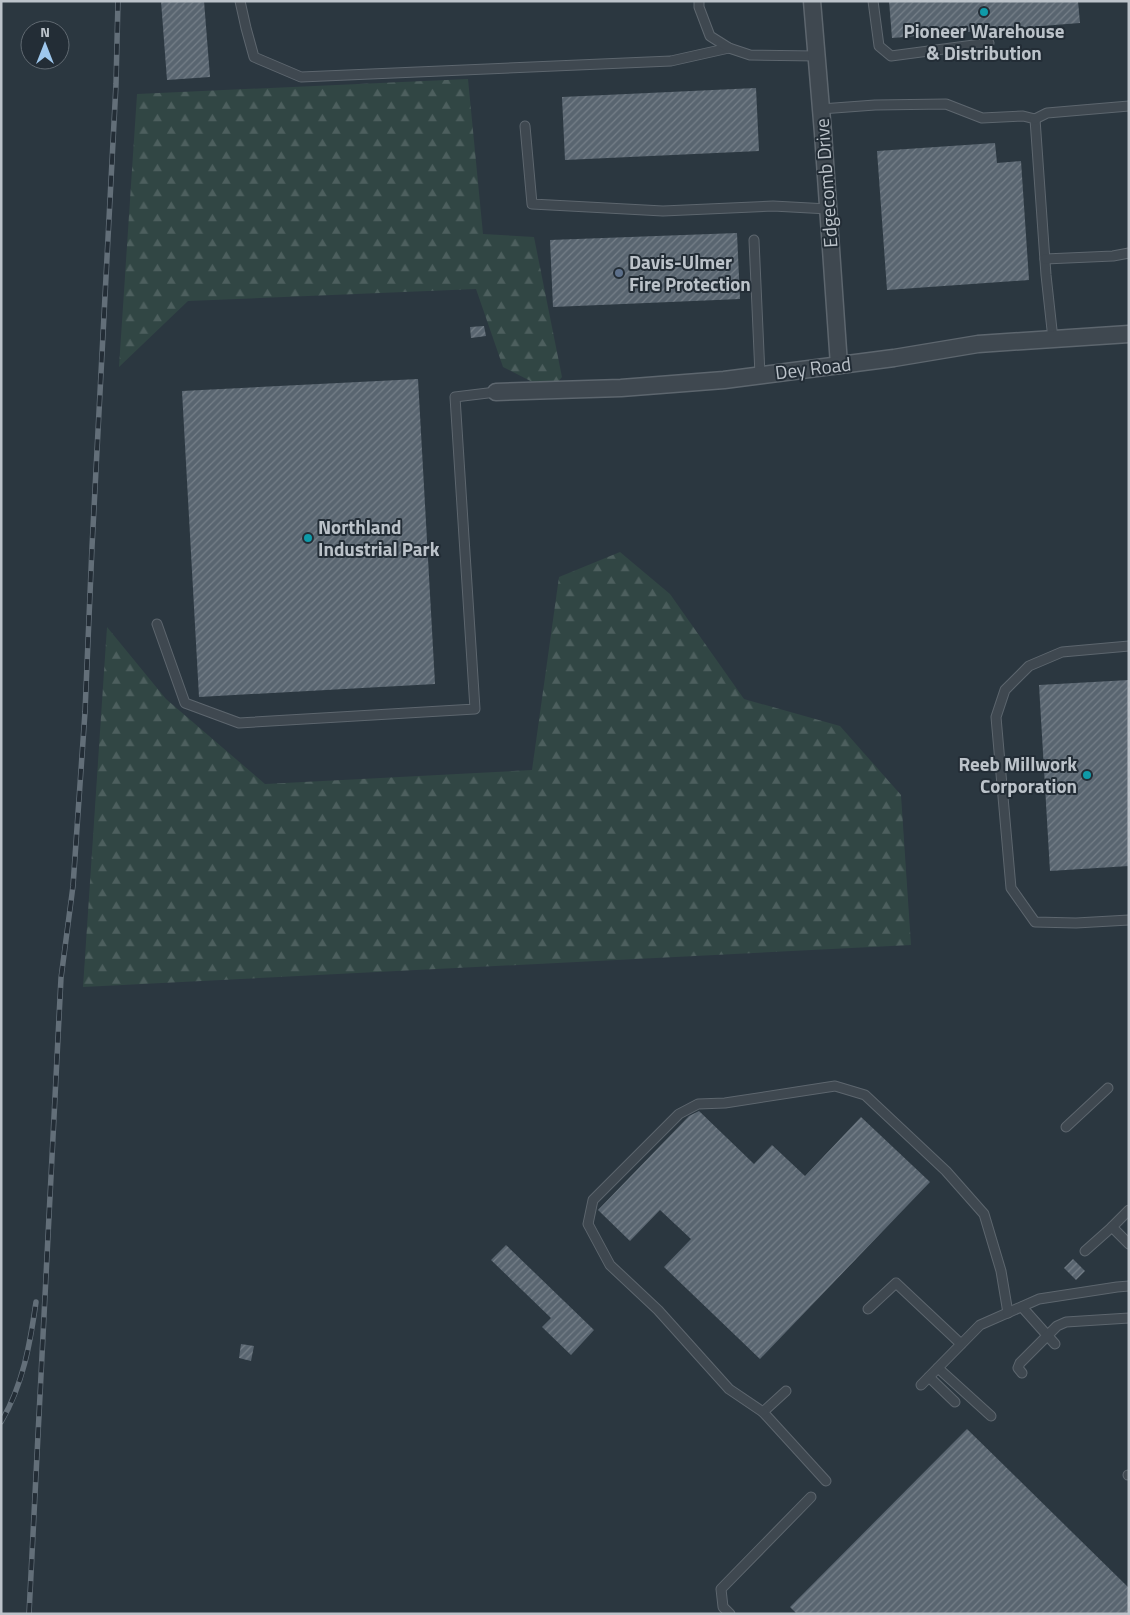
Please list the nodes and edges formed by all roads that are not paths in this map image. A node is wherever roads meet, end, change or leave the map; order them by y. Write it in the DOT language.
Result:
graph roads {
  1 [pos="240,1"];
  2 [pos="699,1"];
  3 [pos="812,1"];
  4 [pos="873,1"];
  5 [pos="989,44"];
  6 [pos="729,48"];
  7 [pos="816,56"];
  8 [pos="1129,106"];
  9 [pos="821,108"];
  10 [pos="1035,119"];
  11 [pos="525,126"];
  12 [pos="828,209"];
  13 [pos="754,240"];
  14 [pos="1129,253"];
  15 [pos="1045,259"];
  16 [pos="1129,334"];
  17 [pos="1053,339"];
  18 [pos="839,365"];
  19 [pos="760,375"];
  20 [pos="496,392"];
  21 [pos="157,624"];
  22 [pos="1129,646"];
  23 [pos="1129,920"];
  24 [pos="1108,1088"];
  25 [pos="1066,1127"];
  26 [pos="1129,1210"];
  27 [pos="1112,1227"];
  28 [pos="1129,1244"];
  29 [pos="1085,1251"];
  30 [pos="1129,1286"];
  31 [pos="1022,1307"];
  32 [pos="868,1309"];
  33 [pos="1008,1313"];
  34 [pos="1129,1318"];
  35 [pos="1048,1335"];
  36 [pos="961,1344"];
  37 [pos="1055,1344"];
  38 [pos="938,1368"];
  39 [pos="1022,1373"];
  40 [pos="929,1377"];
  41 [pos="921,1385"];
  42 [pos="786,1391"];
  43 [pos="955,1402"];
  44 [pos="764,1412"];
  45 [pos="991,1416"];
  46 [pos="826,1480"];
  47 [pos="811,1497"];
  48 [pos="730,1614"];
  1 -- 6 [label="lane"];
  2 -- 6 [label="lane"];
  3 -- 7 [label="street, Edgecomb Drive"];
  4 -- 5 [label="lane"];
  6 -- 7 [label="lane"];
  7 -- 9 [label="street, Edgecomb Drive"];
  8 -- 10 [label="lane"];
  9 -- 10 [label="lane"];
  9 -- 12 [label="street, Edgecomb Drive"];
  10 -- 15 [label="lane"];
  11 -- 12 [label="lane"];
  12 -- 18 [label="street, Edgecomb Drive"];
  13 -- 19 [label="lane"];
  14 -- 15 [label="lane"];
  15 -- 17 [label="lane"];
  16 -- 17 [label="street, Dey Road"];
  17 -- 18 [label="street, Dey Road"];
  18 -- 19 [label="street, Dey Road"];
  19 -- 20 [label="street, Dey Road"];
  20 -- 21 [label="lane"];
  22 -- 23 [label="lane"];
  24 -- 25 [label="lane"];
  26 -- 27 [label="lane"];
  27 -- 28 [label="lane"];
  27 -- 29 [label="lane"];
  30 -- 31 [label="lane"];
  31 -- 33 [label="lane"];
  31 -- 35 [label="lane"];
  32 -- 36 [label="lane"];
  33 -- 36 [label="lane"];
  33 -- 44 [label="lane"];
  34 -- 35 [label="lane"];
  35 -- 37 [label="lane"];
  35 -- 39 [label="lane"];
  36 -- 38 [label="lane"];
  38 -- 40 [label="lane"];
  38 -- 45 [label="lane"];
  40 -- 41 [label="lane"];
  40 -- 43 [label="lane"];
  42 -- 44 [label="lane"];
  44 -- 46 [label="lane"];
  47 -- 48 [label="lane"];
}
